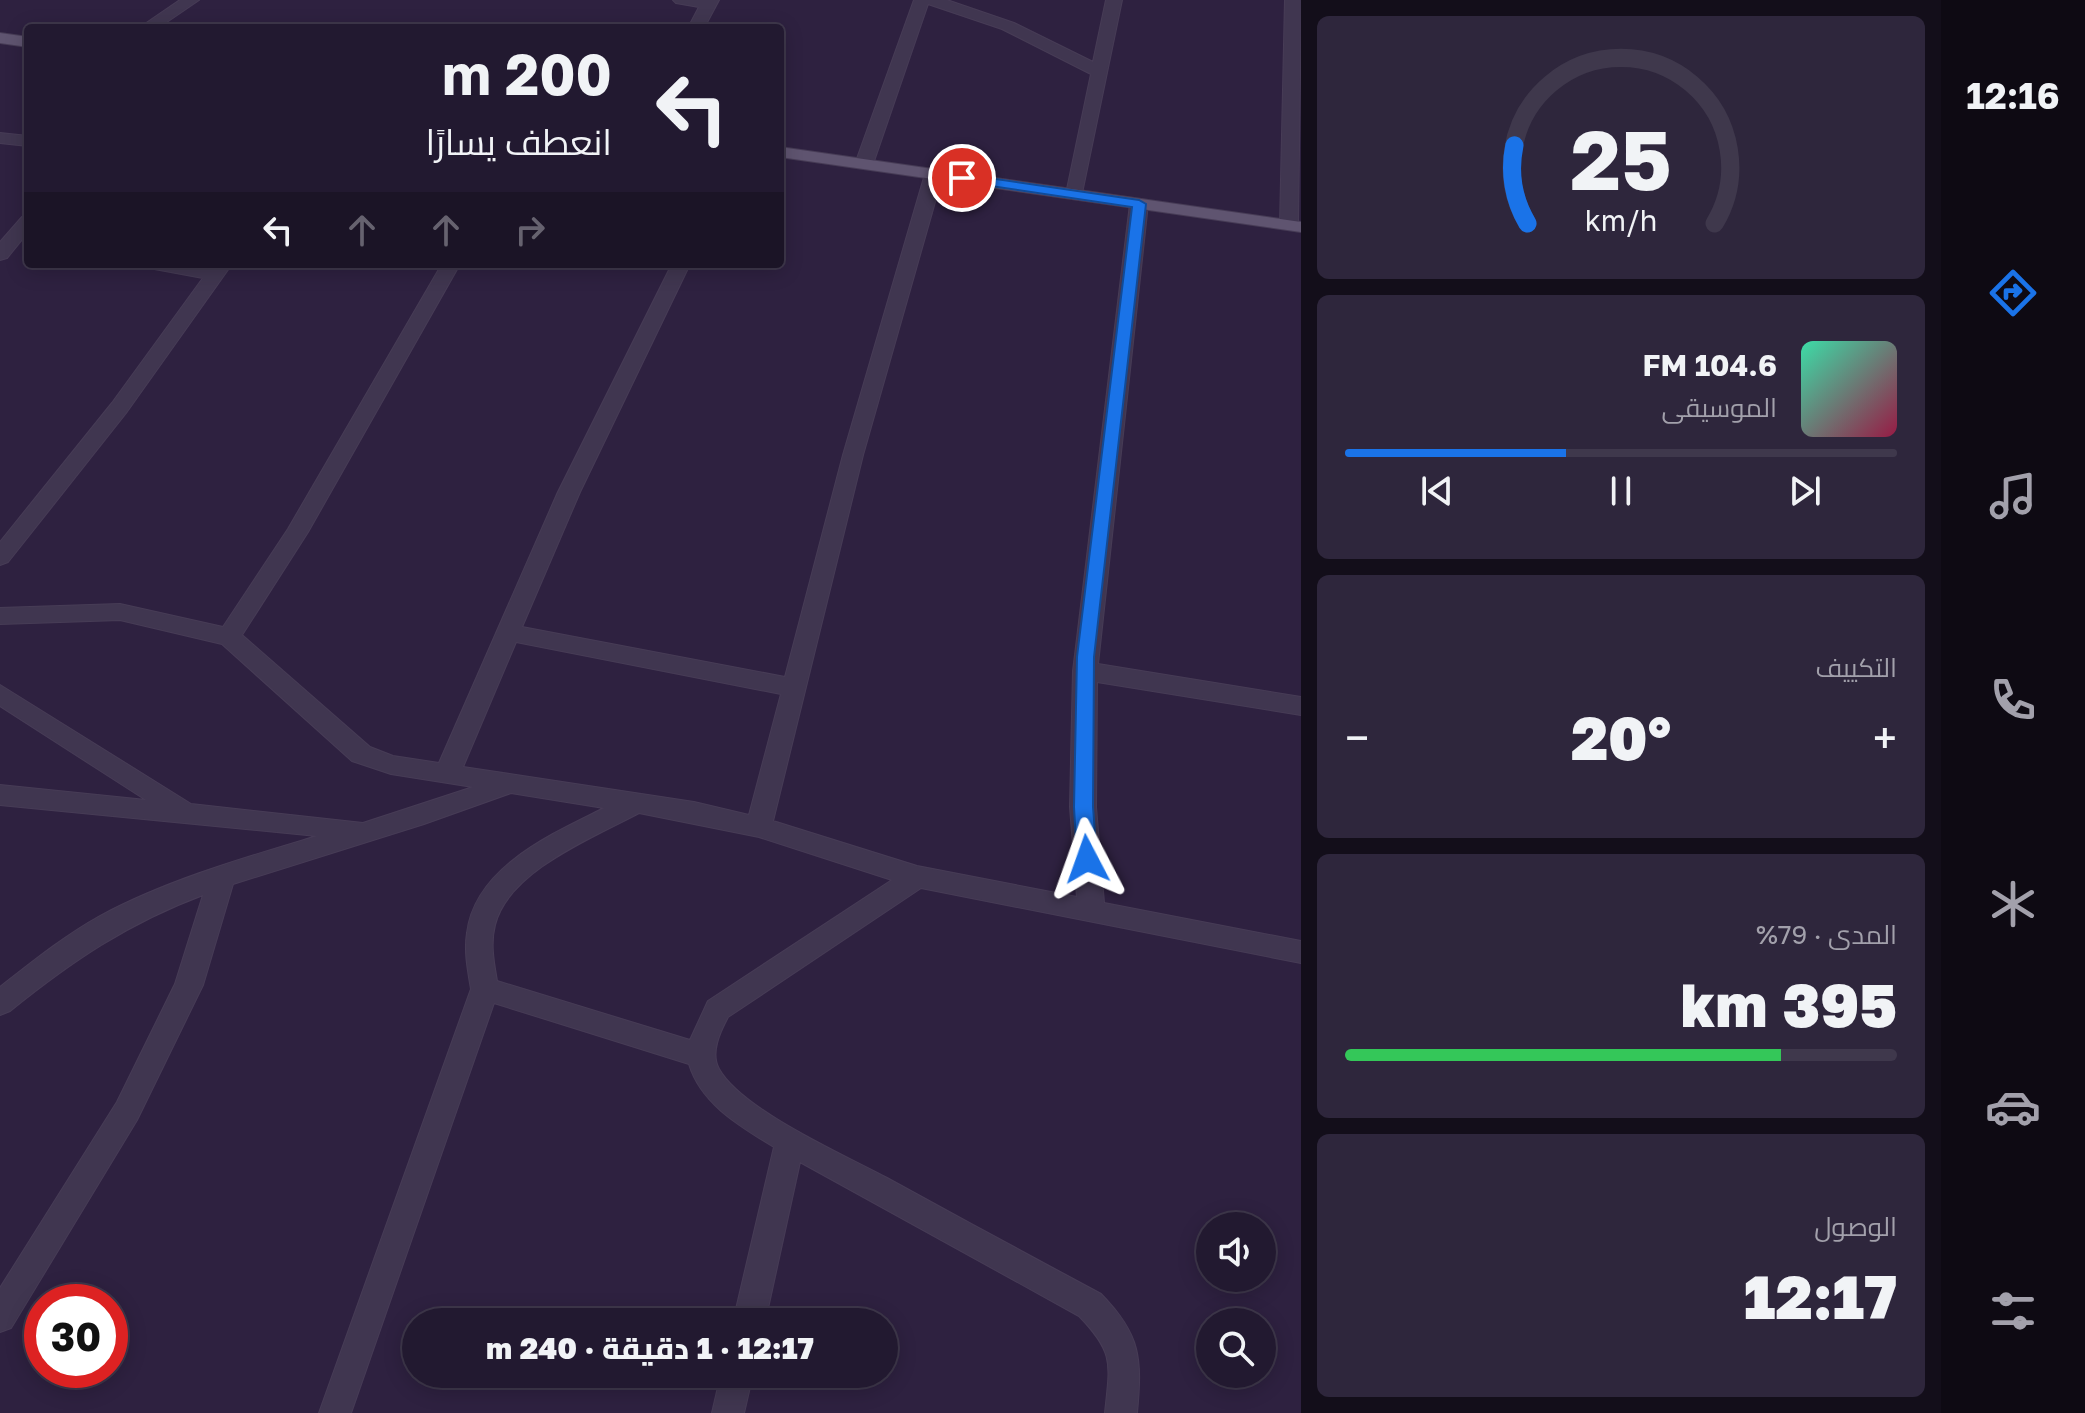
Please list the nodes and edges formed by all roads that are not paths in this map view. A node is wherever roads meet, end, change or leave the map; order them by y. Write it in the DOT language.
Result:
graph roads {
  1 [pos="191,0"];
  2 [pos="681,0"];
  3 [pos="922,0"];
  4 [pos="932,0"];
  5 [pos="1114,0"];
  6 [pos="1293,0"];
  7 [pos="710,2"];
  8 [pos="153,24"];
  9 [pos="698,24"];
  10 [pos="0,39"];
  11 [pos="24,42"];
  12 [pos="1100,72"];
  13 [pos="0,138"];
  14 [pos="24,141"];
  15 [pos="784,153"];
  16 [pos="864,164"];
  17 [pos="934,174"];
  18 [pos="1075,194"];
  19 [pos="1139,204"];
  20 [pos="1295,226"];
  21 [pos="24,231"];
  22 [pos="0,254"];
  23 [pos="198,268"];
  24 [pos="449,268"];
  25 [pos="679,268"];
  26 [pos="219,270"];
  27 [pos="0,557"];
  28 [pos="0,616"];
  29 [pos="508,632"];
  30 [pos="229,637"];
  31 [pos="1085,671"];
  32 [pos="795,688"];
  33 [pos="0,694"];
  34 [pos="1301,706"];
  35 [pos="447,774"];
  36 [pos="512,782"];
  37 [pos="0,795"];
  38 [pos="634,804"];
  39 [pos="187,814"];
  40 [pos="759,827"];
  41 [pos="365,831"];
  42 [pos="222,877"];
  43 [pos="917,877"];
  44 [pos="1091,910"];
  45 [pos="1301,952"];
  46 [pos="485,989"];
  47 [pos="0,1003"];
  48 [pos="700,1055"];
  49 [pos="790,1141"];
  50 [pos="752,1308"];
  51 [pos="0,1317"];
  52 [pos="734,1388"];
  53 [pos="335,1413"];
  54 [pos="728,1413"];
  55 [pos="1121,1413"];
  1 -- 8 [label="street"];
  2 -- 7 [label="street"];
  3 -- 16 [label="street"];
  4 -- 12 [label="street"];
  5 -- 12 [label="street"];
  6 -- 20 [label="street"];
  7 -- 9 [label="street"];
  10 -- 11 [label="main road"];
  12 -- 18 [label="street"];
  13 -- 14 [label="street"];
  15 -- 16 [label="main road"];
  16 -- 17 [label="main road"];
  17 -- 18 [label="main road"];
  17 -- 32 [label="street"];
  18 -- 19 [label="main road"];
  19 -- 20 [label="main road"];
  19 -- 31 [label="street"];
  21 -- 22 [label="street"];
  23 -- 26 [label="street"];
  24 -- 30 [label="street"];
  25 -- 29 [label="street"];
  26 -- 27 [label="street"];
  28 -- 30 [label="street"];
  29 -- 32 [label="street"];
  29 -- 35 [label="street"];
  30 -- 35 [label="street"];
  31 -- 34 [label="street"];
  31 -- 44 [label="street"];
  32 -- 40 [label="street"];
  33 -- 39 [label="street"];
  35 -- 36 [label="street"];
  36 -- 38 [label="street"];
  36 -- 41 [label="street"];
  37 -- 39 [label="street"];
  38 -- 40 [label="street"];
  38 -- 46 [label="street"];
  39 -- 41 [label="street"];
  40 -- 43 [label="street"];
  41 -- 42 [label="street"];
  42 -- 47 [label="street"];
  42 -- 51 [label="street"];
  43 -- 44 [label="street"];
  43 -- 48 [label="street"];
  44 -- 45 [label="street"];
  46 -- 48 [label="street"];
  46 -- 53 [label="street"];
  48 -- 49 [label="street"];
  49 -- 50 [label="street"];
  49 -- 55 [label="street"];
  52 -- 54 [label="street"];
}
